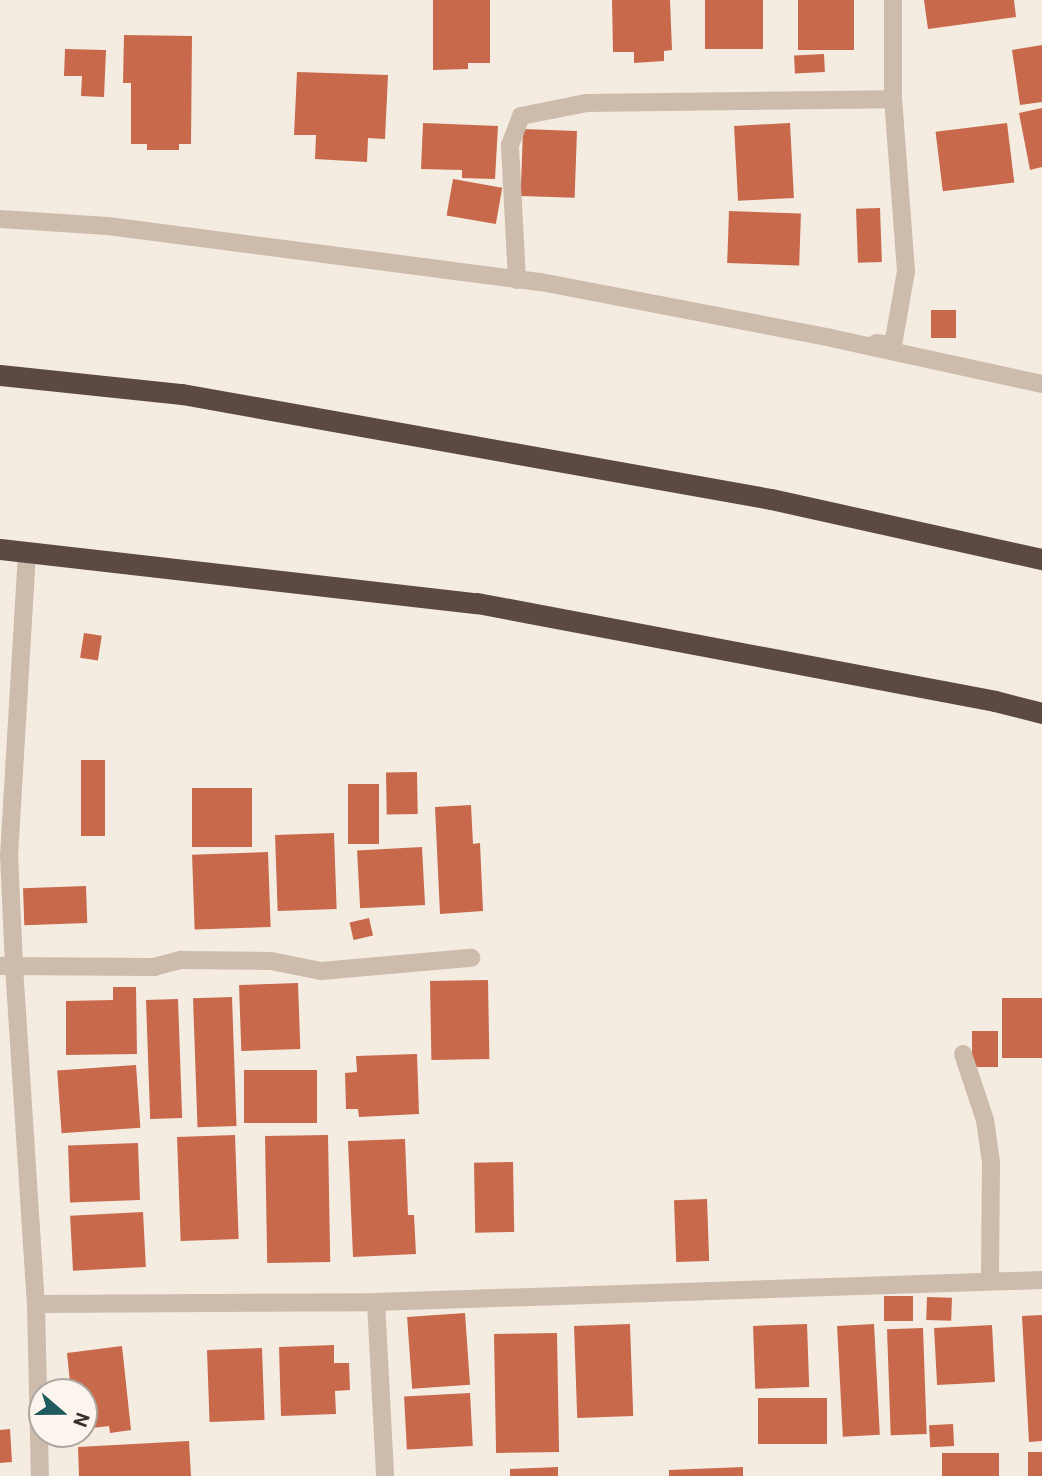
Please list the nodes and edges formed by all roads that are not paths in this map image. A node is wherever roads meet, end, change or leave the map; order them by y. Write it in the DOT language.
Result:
graph roads {
  1 [pos="893,0"];
  2 [pos="893,99"];
  3 [pos="0,219"];
  4 [pos="517,280"];
  5 [pos="831,338"];
  6 [pos="0,375"];
  7 [pos="1042,384"];
  8 [pos="0,549"];
  9 [pos="27,553"];
  10 [pos="1042,559"];
  11 [pos="1042,713"];
  12 [pos="471,958"];
  13 [pos="7,966"];
  14 [pos="963,1054"];
  15 [pos="990,1280"];
  16 [pos="1042,1280"];
  17 [pos="376,1302"];
  18 [pos="36,1304"];
  19 [pos="40,1476"];
  20 [pos="385,1476"];
  1 -- 2 [label="street"];
  2 -- 4 [label="street"];
  2 -- 5 [label="street"];
  3 -- 4 [label="street"];
  4 -- 5 [label="street"];
  5 -- 7 [label="street"];
  6 -- 10 [label="highway"];
  8 -- 9 [label="highway"];
  9 -- 11 [label="highway"];
  9 -- 13 [label="street"];
  12 -- 13 [label="street"];
  13 -- 18 [label="street"];
  14 -- 15 [label="street"];
  15 -- 16 [label="street"];
  15 -- 17 [label="street"];
  17 -- 18 [label="street"];
  17 -- 20 [label="street"];
  18 -- 19 [label="street"];
}
